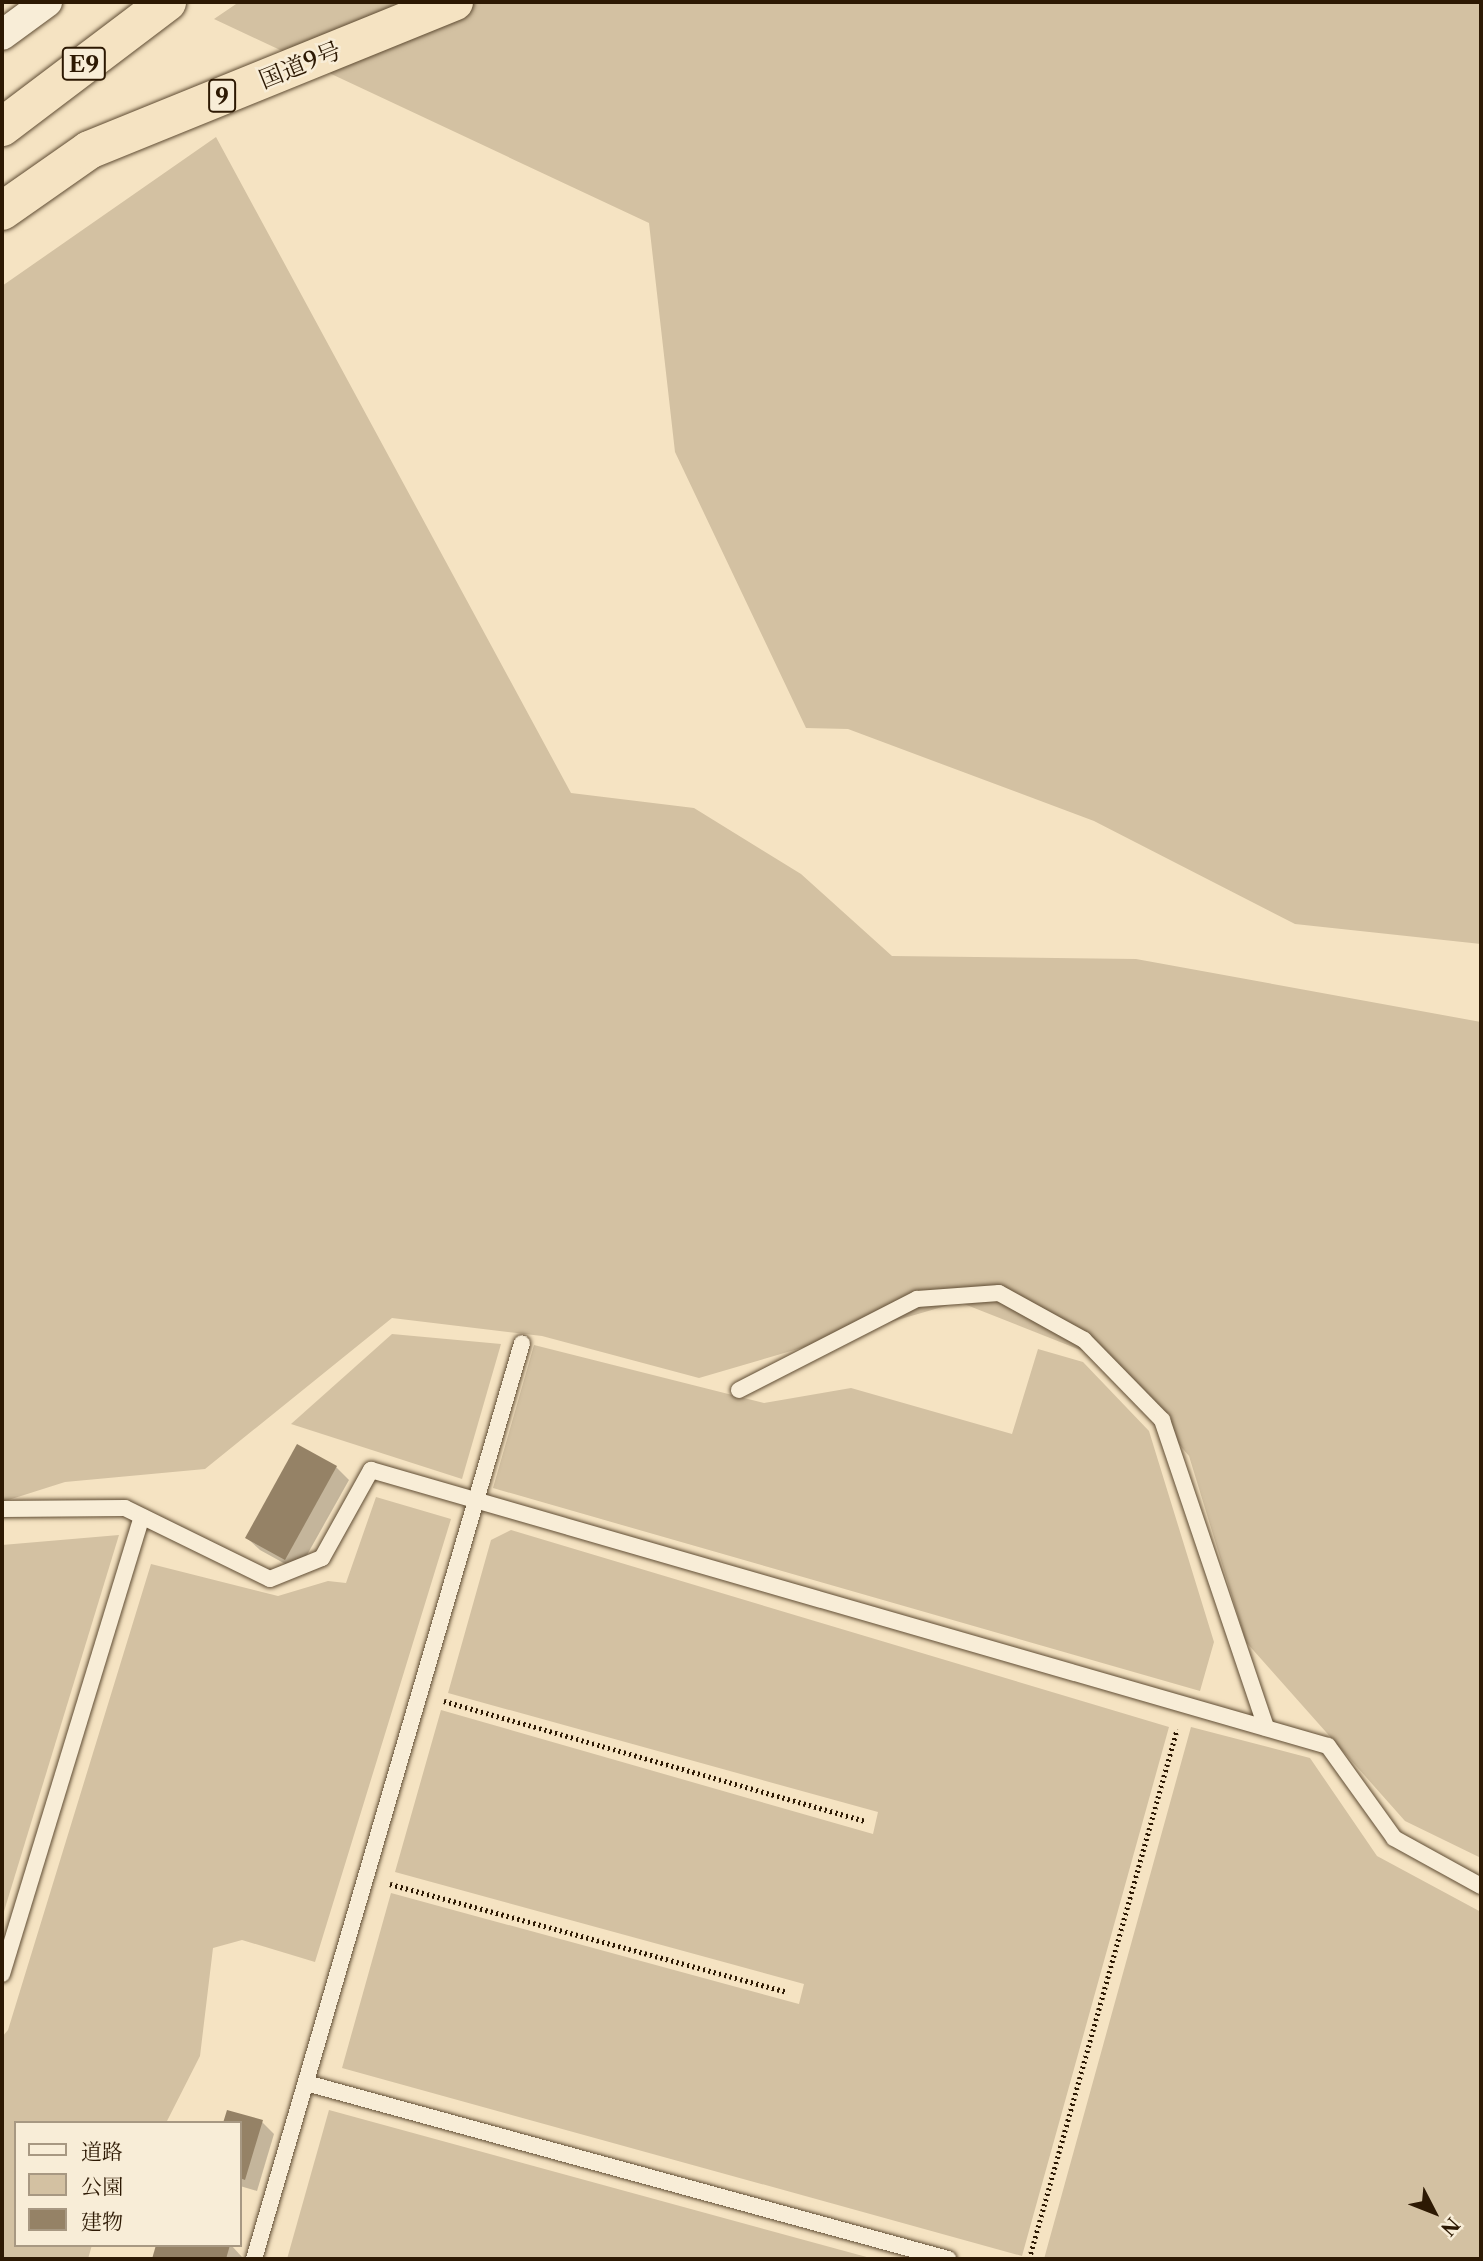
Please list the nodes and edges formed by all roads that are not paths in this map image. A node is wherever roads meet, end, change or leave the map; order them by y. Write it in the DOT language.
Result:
graph roads {
  1 [pos="47,2"];
  2 [pos="167,2"];
  3 [pos="454,2"];
  4 [pos="2,35"];
  5 [pos="2,127"];
  6 [pos="2,211"];
  7 [pos="522,1343"];
  8 [pos="739,1390"];
  9 [pos="476,1500"];
  10 [pos="2,1509"];
  11 [pos="142,1517"];
  12 [pos="1266,1728"];
  13 [pos="1481,1886"];
  14 [pos="2,1974"];
  15 [pos="306,2083"];
  16 [pos="254,2259"];
  17 [pos="948,2259"];
  1 -- 4 [label="street"];
  2 -- 5 [label="highway, E9"];
  3 -- 6 [label="highway, 国道9号 / 9"];
  7 -- 9 [label="lane"];
  8 -- 12 [label="lane"];
  9 -- 11 [label="lane"];
  9 -- 12 [label="lane"];
  9 -- 15 [label="lane"];
  10 -- 11 [label="lane"];
  11 -- 14 [label="lane"];
  12 -- 13 [label="lane"];
  15 -- 16 [label="lane"];
  15 -- 17 [label="lane"];
}
